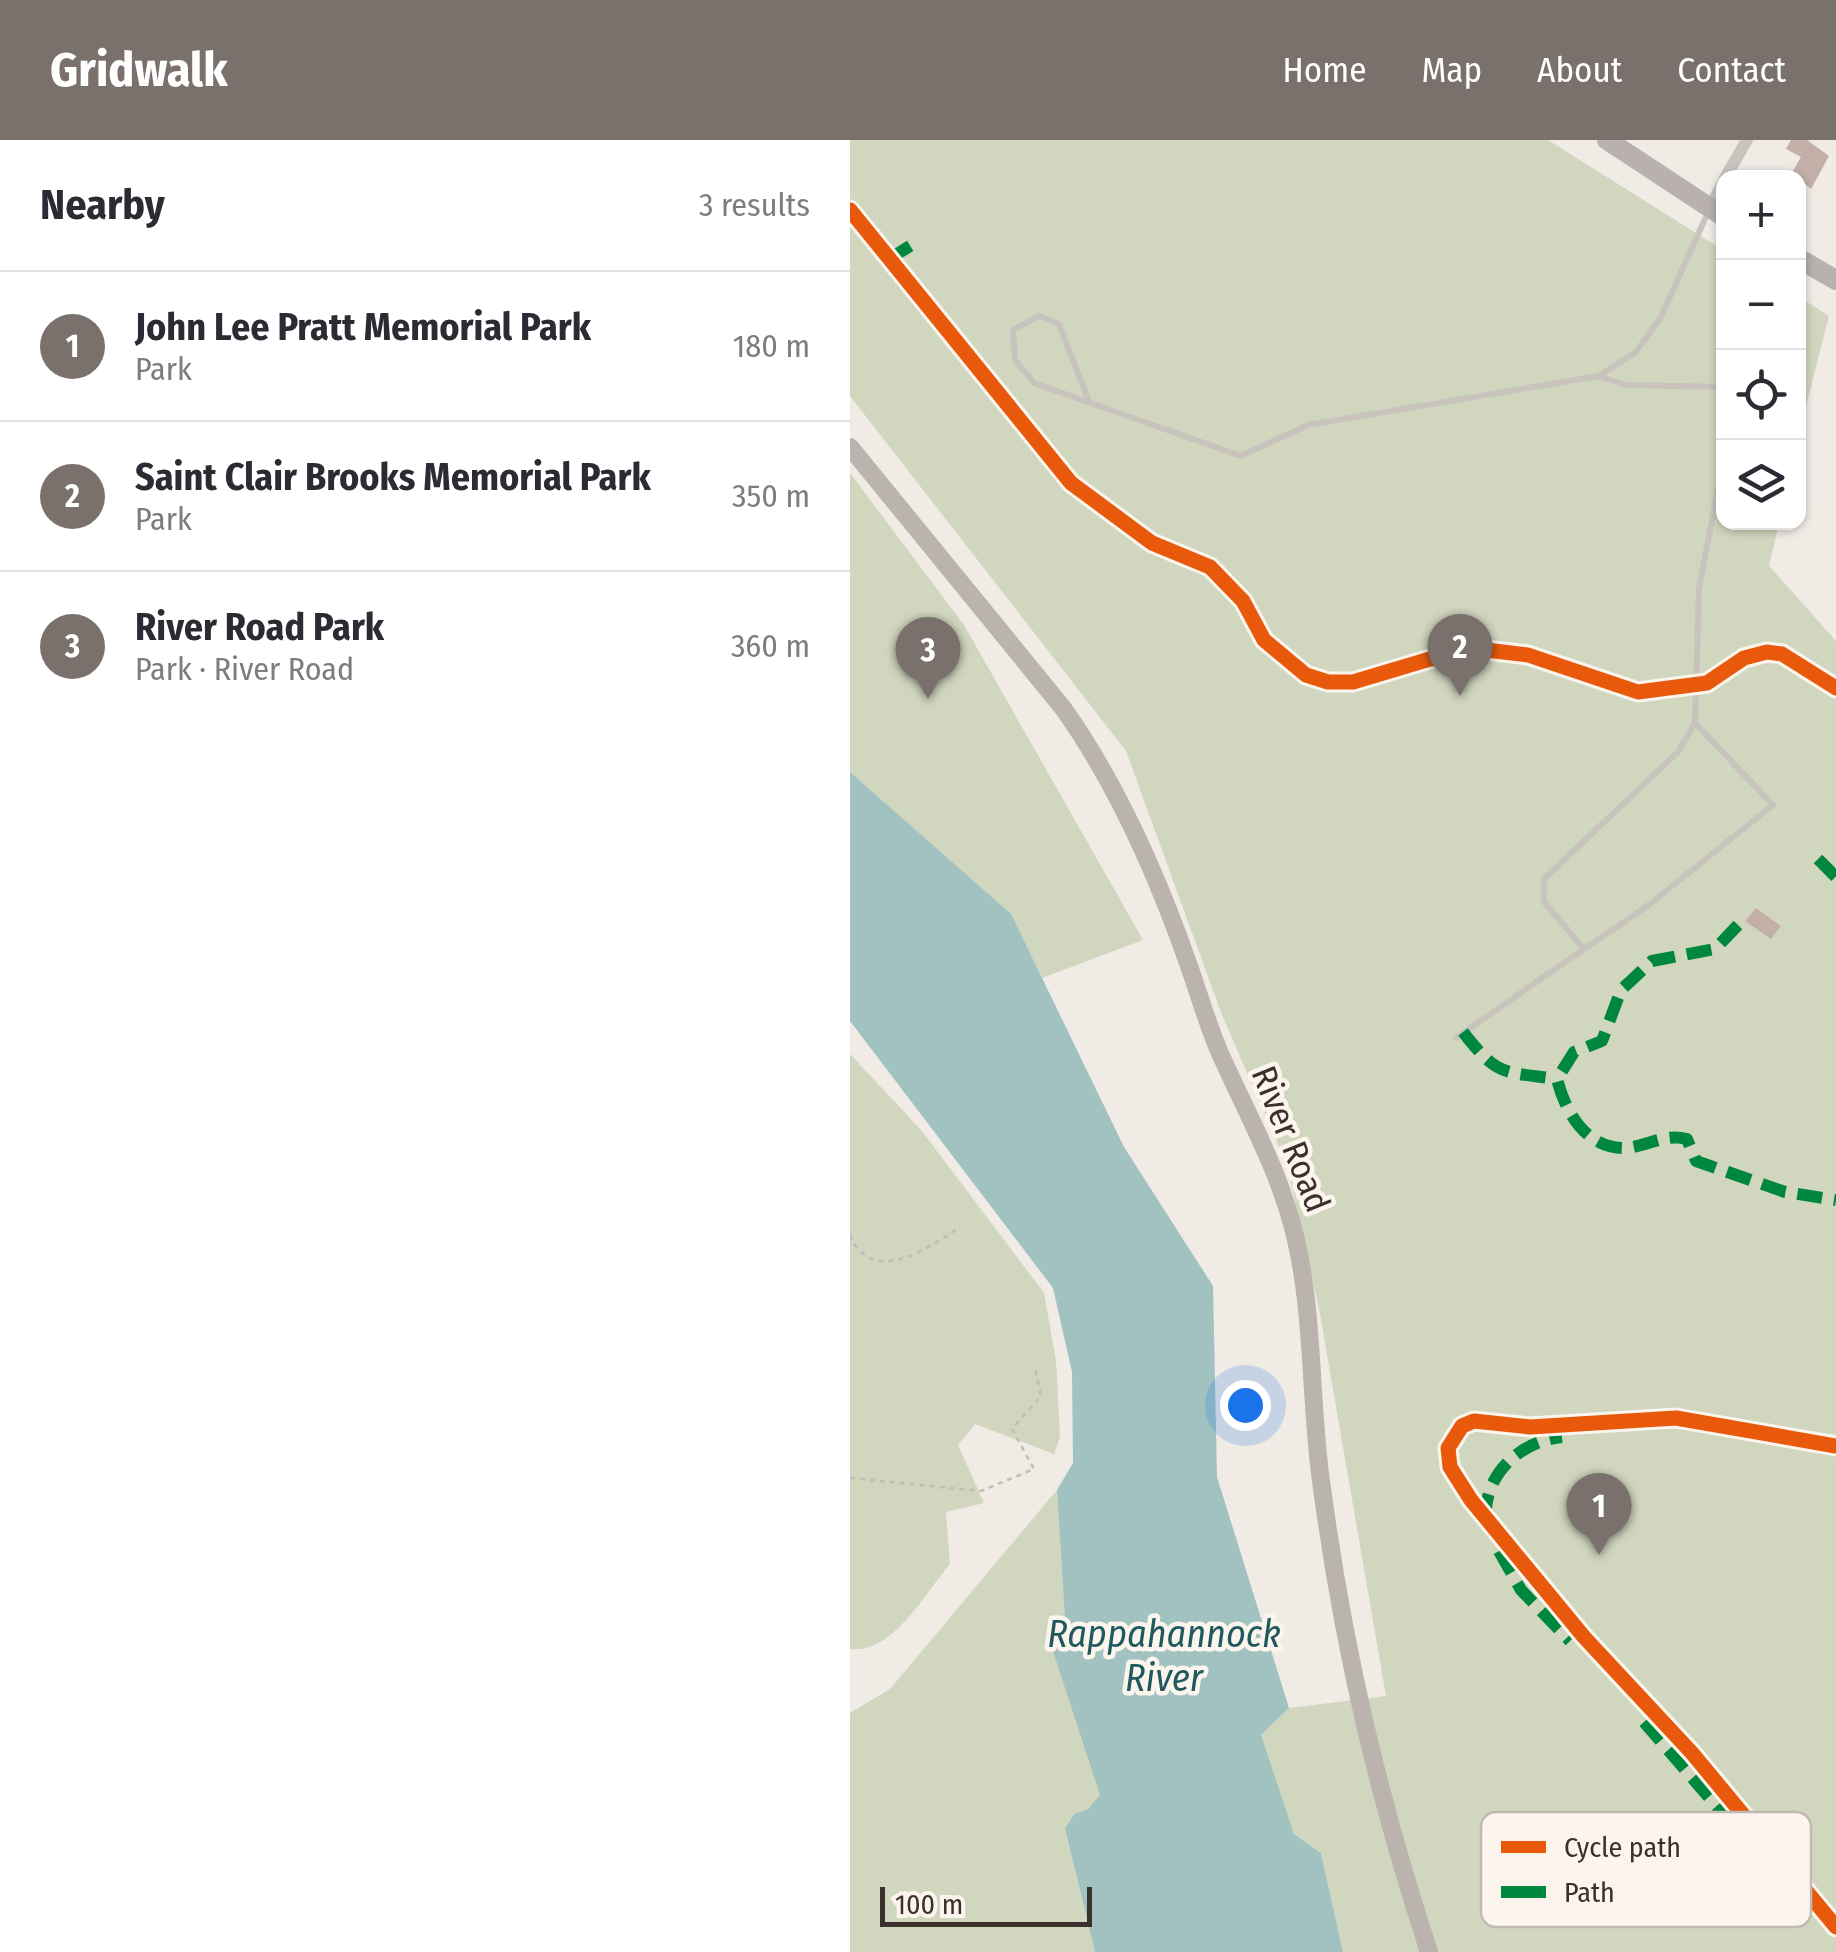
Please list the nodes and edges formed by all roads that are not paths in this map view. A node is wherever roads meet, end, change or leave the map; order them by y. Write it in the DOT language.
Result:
graph roads {
  1 [pos="1607,140"];
  2 [pos="1746,140"];
  3 [pos="1729,170"];
  4 [pos="1716,213"];
  5 [pos="1801,260"];
  6 [pos="1836,280"];
  7 [pos="1600,376"];
  8 [pos="1716,387"];
  9 [pos="1088,399"];
  10 [pos="850,447"];
  11 [pos="1716,501"];
  12 [pos="1695,723"];
  13 [pos="1584,949"];
  14 [pos="1456,1038"];
  15 [pos="1429,1952"];
  1 -- 4 [label="main road"];
  2 -- 3 [label="street"];
  4 -- 7 [label="lane"];
  5 -- 6 [label="main road"];
  7 -- 8 [label="lane"];
  7 -- 9 [label="lane"];
  9 -- 9 [label="lane"];
  10 -- 15 [label="street, River Road"];
  11 -- 12 [label="lane"];
  12 -- 13 [label="lane"];
  12 -- 13 [label="lane"];
  13 -- 14 [label="lane"];
}
